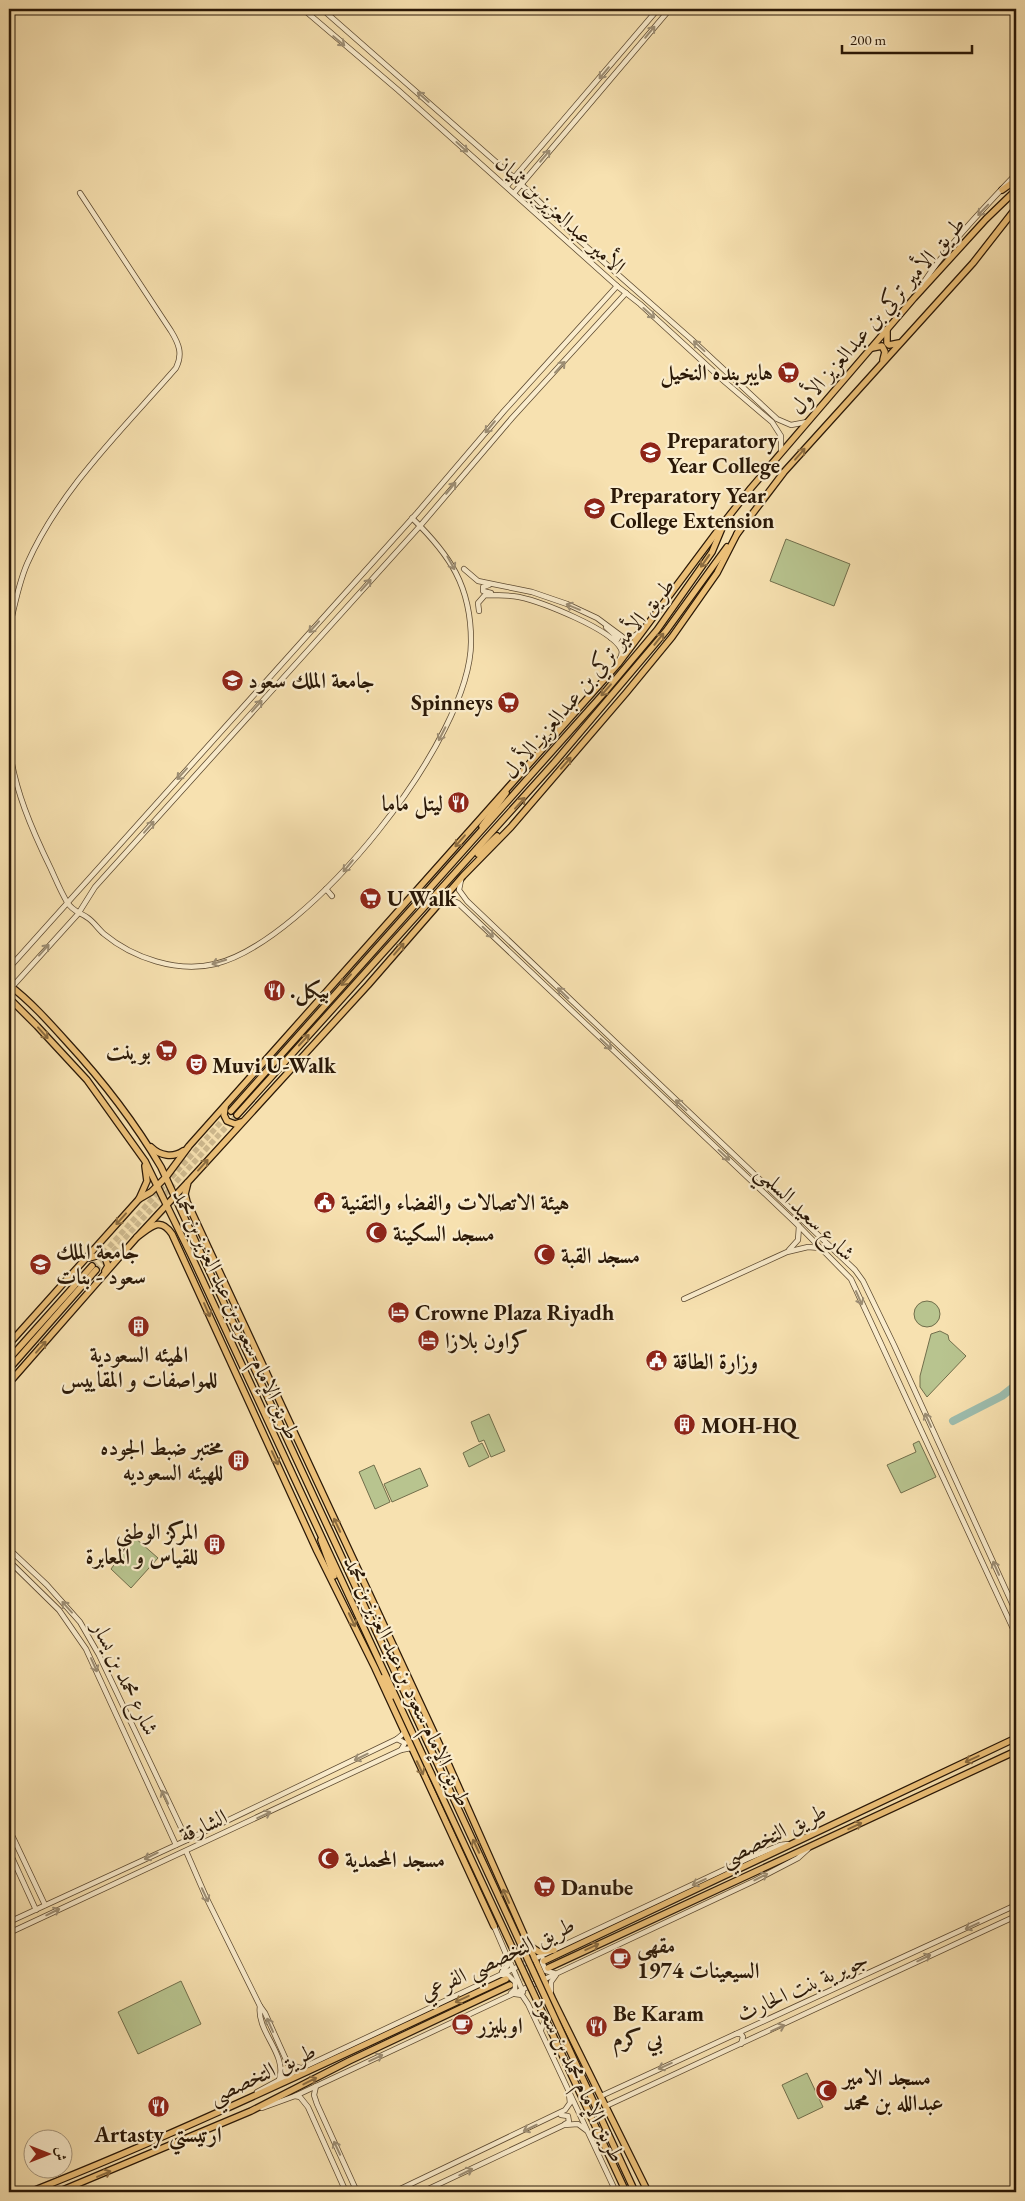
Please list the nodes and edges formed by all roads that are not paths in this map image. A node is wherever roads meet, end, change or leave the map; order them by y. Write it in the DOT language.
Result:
graph roads {
  1 [pos="303,9"];
  2 [pos="322,9"];
  3 [pos="658,9"];
  4 [pos="670,9"];
  5 [pos="1016,174"];
  6 [pos="514,178"];
  7 [pos="1016,180"];
  8 [pos="521,184"];
  9 [pos="507,186"];
  10 [pos="1002,190"];
  11 [pos="1016,190"];
  12 [pos="80,193"];
  13 [pos="514,193"];
  14 [pos="1016,208"];
  15 [pos="1016,215"];
  16 [pos="1008,220"];
  17 [pos="617,286"];
  18 [pos="626,293"];
  19 [pos="914,298"];
  20 [pos="593,314"];
  21 [pos="601,321"];
  22 [pos="887,329"];
  23 [pos="900,342"];
  24 [pos="871,348"];
  25 [pos="883,362"];
  26 [pos="504,411"];
  27 [pos="512,418"];
  28 [pos="807,422"];
  29 [pos="781,451"];
  30 [pos="412,518"];
  31 [pos="725,521"];
  32 [pos="420,526"];
  33 [pos="738,532"];
  34 [pos="464,569"];
  35 [pos="502,586"];
  36 [pos="509,596"];
  37 [pos="479,612"];
  38 [pos="597,618"];
  39 [pos="646,629"];
  40 [pos="9,630"];
  41 [pos="606,635"];
  42 [pos="618,664"];
  43 [pos="9,745"];
  44 [pos="197,758"];
  45 [pos="205,765"];
  46 [pos="517,777"];
  47 [pos="542,790"];
  48 [pos="448,868"];
  49 [pos="463,876"];
  50 [pos="448,882"];
  51 [pos="326,889"];
  52 [pos="332,896"];
  53 [pos="467,900"];
  54 [pos="67,902"];
  55 [pos="462,906"];
  56 [pos="436,908"];
  57 [pos="78,914"];
  58 [pos="9,968"];
  59 [pos="10,986"];
  60 [pos="9,998"];
  61 [pos="229,1101"];
  62 [pos="231,1111"];
  63 [pos="237,1115"];
  64 [pos="130,1119"];
  65 [pos="245,1119"];
  66 [pos="121,1126"];
  67 [pos="145,1140"];
  68 [pos="189,1146"];
  69 [pos="145,1161"];
  70 [pos="166,1177"];
  71 [pos="188,1182"];
  72 [pos="157,1186"];
  73 [pos="175,1194"];
  74 [pos="139,1199"];
  75 [pos="167,1203"];
  76 [pos="799,1226"];
  77 [pos="137,1236"];
  78 [pos="185,1242"];
  79 [pos="821,1248"];
  80 [pos="787,1252"];
  81 [pos="85,1260"];
  82 [pos="207,1264"];
  83 [pos="101,1279"];
  84 [pos="194,1283"];
  85 [pos="684,1299"];
  86 [pos="245,1330"];
  87 [pos="9,1344"];
  88 [pos="9,1359"];
  89 [pos="9,1369"];
  90 [pos="9,1383"];
  91 [pos="312,1515"];
  92 [pos="9,1549"];
  93 [pos="9,1561"];
  94 [pos="1007,1592"];
  95 [pos="998,1597"];
  96 [pos="341,1598"];
  97 [pos="1016,1612"];
  98 [pos="1016,1635"];
  99 [pos="396,1654"];
  100 [pos="375,1668"];
  101 [pos="414,1708"];
  102 [pos="403,1710"];
  103 [pos="404,1733"];
  104 [pos="1016,1738"];
  105 [pos="397,1739"];
  106 [pos="411,1748"];
  107 [pos="401,1750"];
  108 [pos="1016,1752"];
  109 [pos="223,1823"];
  110 [pos="9,1829"];
  111 [pos="227,1832"];
  112 [pos="182,1833"];
  113 [pos="172,1835"];
  114 [pos="187,1840"];
  115 [pos="792,1843"];
  116 [pos="176,1845"];
  117 [pos="811,1847"];
  118 [pos="9,1851"];
  119 [pos="186,1851"];
  120 [pos="82,1889"];
  121 [pos="85,1896"];
  122 [pos="45,1905"];
  123 [pos="1016,1905"];
  124 [pos="36,1910"];
  125 [pos="1016,1916"];
  126 [pos="9,1922"];
  127 [pos="494,1926"];
  128 [pos="9,1933"];
  129 [pos="528,1944"];
  130 [pos="554,1950"];
  131 [pos="506,1954"];
  132 [pos="535,1959"];
  133 [pos="544,1961"];
  134 [pos="548,1968"];
  135 [pos="512,1970"];
  136 [pos="558,1972"];
  137 [pos="498,1976"];
  138 [pos="506,1979"];
  139 [pos="545,1979"];
  140 [pos="510,1985"];
  141 [pos="521,1990"];
  142 [pos="506,1997"];
  143 [pos="553,2000"];
  144 [pos="528,2004"];
  145 [pos="260,2006"];
  146 [pos="566,2023"];
  147 [pos="747,2029"];
  148 [pos="542,2034"];
  149 [pos="736,2034"];
  150 [pos="751,2040"];
  151 [pos="741,2044"];
  152 [pos="302,2068"];
  153 [pos="278,2080"];
  154 [pos="566,2085"];
  155 [pos="316,2086"];
  156 [pos="620,2087"];
  157 [pos="295,2096"];
  158 [pos="601,2096"];
  159 [pos="624,2098"];
  160 [pos="606,2106"];
  161 [pos="251,2111"];
  162 [pos="219,2112"];
  163 [pos="549,2119"];
  164 [pos="326,2124"];
  165 [pos="317,2128"];
  166 [pos="553,2130"];
  167 [pos="590,2135"];
  168 [pos="633,2159"];
  169 [pos="30,2192"];
  170 [pos="58,2192"];
  171 [pos="346,2192"];
  172 [pos="357,2192"];
  173 [pos="394,2192"];
  174 [pos="422,2192"];
  175 [pos="617,2192"];
  176 [pos="626,2192"];
  177 [pos="635,2192"];
  178 [pos="643,2192"];
  179 [pos="648,2192"];
  1 -- 9 [label="street, الأمير عبدالعزيز بن ثنيان, one-way"];
  6 -- 2 [label="street, الأمير عبدالعزيز بن ثنيان, one-way"];
  3 -- 6 [label="street, one-way"];
  8 -- 4 [label="street, one-way"];
  5 -- 10 [label="street"];
  6 -- 8 [label="street, الأمير عبدالعزيز بن ثنيان"];
  6 -- 9 [label="street"];
  7 -- 10 [label="main road"];
  8 -- 13 [label="street"];
  28 -- 8 [label="street, الأمير عبدالعزيز بن ثنيان, one-way"];
  9 -- 13 [label="street, الأمير عبدالعزيز بن ثنيان"];
  10 -- 19 [label="street, one-way"];
  11 -- 19 [label="main road, طريق الأمير تركي بن عبدالعزيز الأول"];
  12 -- 40 [label="street"];
  13 -- 17 [label="street, الأمير عبدالعزيز بن ثنيان"];
  14 -- 16 [label="main road, طريق الأمير تركي بن عبدالعزيز الأول"];
  15 -- 16 [label="main road"];
  16 -- 23 [label="main road, طريق الأمير تركي بن عبدالعزيز الأول"];
  17 -- 18 [label="street, الأمير عبدالعزيز بن ثنيان"];
  17 -- 20 [label="street"];
  18 -- 21 [label="street"];
  18 -- 29 [label="street, الأمير عبدالعزيز بن ثنيان, one-way"];
  19 -- 22 [label="main road, طريق الأمير تركي بن عبدالعزيز الأول"];
  20 -- 21 [label="street"];
  20 -- 26 [label="street"];
  27 -- 21 [label="street, one-way"];
  22 -- 23 [label="main road"];
  22 -- 24 [label="main road, طريق الأمير تركي بن عبدالعزيز الأول"];
  23 -- 25 [label="main road, طريق الأمير تركي بن عبدالعزيز الأول"];
  24 -- 25 [label="main road"];
  24 -- 28 [label="main road, طريق الأمير تركي بن عبدالعزيز الأول"];
  33 -- 25 [label="main road, طريق الأمير تركي بن عبدالعزيز الأول, one-way"];
  26 -- 27 [label="street"];
  26 -- 30 [label="street, one-way"];
  32 -- 27 [label="street, one-way"];
  28 -- 29 [label="main road, طريق الأمير تركي بن عبدالعزيز الأول"];
  29 -- 31 [label="main road, طريق الأمير تركي بن عبدالعزيز الأول"];
  30 -- 32 [label="street"];
  30 -- 44 [label="street, one-way"];
  31 -- 39 [label="main road"];
  31 -- 48 [label="main road, طريق الأمير تركي بن عبدالعزيز الأول, one-way"];
  45 -- 32 [label="street, one-way"];
  32 -- 51 [label="street, one-way"];
  47 -- 33 [label="main road, one-way"];
  50 -- 33 [label="main road, طريق الأمير تركي بن عبدالعزيز الأول, one-way"];
  34 -- 35 [label="street"];
  35 -- 36 [label="street"];
  38 -- 35 [label="street, one-way"];
  36 -- 37 [label="street"];
  36 -- 41 [label="street"];
  38 -- 39 [label="street"];
  38 -- 41 [label="street"];
  39 -- 42 [label="main road"];
  41 -- 42 [label="street"];
  42 -- 46 [label="main road"];
  43 -- 54 [label="street"];
  44 -- 45 [label="street"];
  44 -- 54 [label="street, one-way"];
  57 -- 45 [label="street, one-way"];
  46 -- 48 [label="main road"];
  46 -- 61 [label="main road, one-way"];
  47 -- 49 [label="main road"];
  47 -- 50 [label="main road"];
  48 -- 62 [label="main road, طريق الأمير تركي بن عبدالعزيز الأول, one-way"];
  49 -- 53 [label="street"];
  49 -- 56 [label="main road"];
  63 -- 50 [label="main road, طريق الأمير تركي بن عبدالعزيز الأول, one-way"];
  51 -- 52 [label="street"];
  51 -- 57 [label="street, one-way"];
  53 -- 55 [label="street"];
  94 -- 53 [label="street, شارع سعيد السلمي, one-way"];
  54 -- 57 [label="street"];
  54 -- 58 [label="street"];
  55 -- 56 [label="street, شارع سعيد السلمي"];
  55 -- 76 [label="street, شارع سعيد السلمي, one-way"];
  65 -- 56 [label="main road, one-way"];
  59 -- 57 [label="street, one-way"];
  59 -- 64 [label="main road"];
  60 -- 66 [label="main road, طريق الإمام سعود بن عبد العزيز بن محمد, one-way"];
  61 -- 65 [label="main road"];
  61 -- 68 [label="main road"];
  64 -- 66 [label="main road"];
  64 -- 67 [label="main road"];
  71 -- 65 [label="main road, one-way"];
  66 -- 69 [label="main road, طريق الإمام سعود بن عبد العزيز بن محمد"];
  67 -- 68 [label="main road"];
  67 -- 70 [label="main road, طريق الإمام سعود بن عبد العزيز بن محمد"];
  68 -- 70 [label="main road"];
  69 -- 72 [label="main road, طريق الإمام سعود بن عبد العزيز بن محمد"];
  69 -- 74 [label="main road"];
  70 -- 72 [label="main road"];
  70 -- 73 [label="main road, طريق الإمام سعود بن عبد العزيز بن محمد"];
  71 -- 73 [label="main road"];
  71 -- 86 [label="main road"];
  72 -- 74 [label="main road"];
  72 -- 75 [label="main road, طريق الإمام سعود بن عبد العزيز بن محمد"];
  73 -- 75 [label="main road"];
  73 -- 82 [label="main road, طريق الإمام سعود بن عبد العزيز بن محمد"];
  74 -- 81 [label="main road, one-way"];
  75 -- 77 [label="main road"];
  75 -- 78 [label="main road, طريق الإمام سعود بن عبد العزيز بن محمد"];
  76 -- 79 [label="street, شارع سعيد السلمي"];
  76 -- 80 [label="street"];
  77 -- 83 [label="main road"];
  77 -- 84 [label="main road"];
  78 -- 84 [label="main road"];
  78 -- 91 [label="main road, طريق الإمام سعود بن عبد العزيز بن محمد"];
  79 -- 80 [label="street"];
  79 -- 95 [label="street, شارع سعيد السلمي, one-way"];
  80 -- 85 [label="street"];
  81 -- 83 [label="main road"];
  81 -- 87 [label="main road"];
  82 -- 86 [label="main road"];
  82 -- 101 [label="main road, طريق الإمام سعود بن عبد العزيز بن محمد"];
  90 -- 83 [label="main road, one-way"];
  84 -- 96 [label="main road, one-way"];
  99 -- 86 [label="main road, one-way"];
  88 -- 89 [label="main road"];
  91 -- 96 [label="main road"];
  91 -- 102 [label="main road, طريق الإمام سعود بن عبد العزيز بن محمد"];
  112 -- 92 [label="street, شارع محمد بن يسار, one-way"];
  93 -- 113 [label="street, شارع محمد بن يسار, one-way"];
  94 -- 95 [label="street"];
  94 -- 97 [label="street, شارع سعيد السلمي"];
  95 -- 98 [label="street, شارع سعيد السلمي"];
  96 -- 100 [label="main road, one-way"];
  99 -- 101 [label="main road"];
  129 -- 99 [label="main road, one-way"];
  100 -- 102 [label="main road"];
  100 -- 103 [label="main road"];
  177 -- 101 [label="main road, طريق الإمام سعود بن عبد العزيز بن محمد, one-way, bridge"];
  102 -- 176 [label="main road, طريق الإمام سعود بن عبد العزيز بن محمد, bridge"];
  103 -- 105 [label="street, الشارقة"];
  103 -- 106 [label="main road"];
  104 -- 115 [label="main road, طريق التخصصي, one-way"];
  105 -- 107 [label="street"];
  105 -- 109 [label="street, الشارقة, one-way"];
  106 -- 107 [label="street, الشارقة"];
  106 -- 127 [label="main road, one-way"];
  111 -- 107 [label="street, الشارقة, one-way"];
  117 -- 108 [label="main road, طريق التخصصي, one-way"];
  109 -- 111 [label="street"];
  109 -- 114 [label="street, الشارقة"];
  110 -- 122 [label="street"];
  111 -- 119 [label="street, الشارقة"];
  112 -- 113 [label="street"];
  112 -- 114 [label="street, شارع محمد بن يسار"];
  113 -- 116 [label="street, شارع محمد بن يسار"];
  114 -- 116 [label="street, الشارقة"];
  115 -- 130 [label="street, طريق التخصصي الفرعي, one-way"];
  115 -- 133 [label="main road, طريق التخصصي"];
  116 -- 120 [label="street, الشارقة, one-way"];
  134 -- 117 [label="main road, طريق التخصصي, one-way"];
  136 -- 117 [label="street, طريق التخصصي الفرعي, one-way"];
  118 -- 124 [label="street"];
  119 -- 121 [label="street, الشارقة"];
  119 -- 145 [label="street, one-way"];
  120 -- 121 [label="street"];
  120 -- 122 [label="street, الشارقة"];
  128 -- 121 [label="street, الشارقة, one-way"];
  122 -- 124 [label="street, الشارقة"];
  123 -- 147 [label="street, جويرية بنت الحارث, one-way"];
  124 -- 126 [label="street, الشارقة"];
  150 -- 125 [label="street, جويرية بنت الحارث, one-way"];
  127 -- 131 [label="street"];
  129 -- 130 [label="main road"];
  129 -- 132 [label="main road"];
  130 -- 132 [label="street, طريق التخصصي الفرعي"];
  130 -- 136 [label="street"];
  131 -- 135 [label="street"];
  131 -- 137 [label="street"];
  132 -- 135 [label="street, طريق التخصصي الفرعي"];
  132 -- 139 [label="main road"];
  135 -- 137 [label="street, طريق التخصصي الفرعي"];
  135 -- 141 [label="street"];
  136 -- 139 [label="street, طريق التخصصي الفرعي"];
  136 -- 143 [label="street"];
  137 -- 142 [label="street"];
  137 -- 152 [label="street, طريق التخصصي الفرعي"];
  138 -- 162 [label="main road, طريق التخصصي, one-way"];
  139 -- 141 [label="street, طريق التخصصي الفرعي"];
  139 -- 143 [label="main road"];
  161 -- 140 [label="main road, طريق التخصصي, one-way"];
  141 -- 142 [label="street, طريق التخصصي الفرعي"];
  141 -- 144 [label="street"];
  142 -- 144 [label="street, طريق الإمام محمد بن سعود"];
  155 -- 142 [label="street, طريق التخصصي الفرعي, one-way"];
  143 -- 146 [label="main road"];
  144 -- 148 [label="street, طريق الإمام محمد بن سعود"];
  152 -- 145 [label="street, one-way"];
  145 -- 153 [label="street"];
  146 -- 148 [label="street"];
  146 -- 158 [label="main road"];
  147 -- 149 [label="street, جويرية بنت الحارث"];
  147 -- 150 [label="street"];
  148 -- 154 [label="street, طريق الإمام محمد بن سعود"];
  149 -- 151 [label="street"];
  149 -- 156 [label="street, جويرية بنت الحارث, one-way"];
  150 -- 151 [label="street, جويرية بنت الحارث"];
  151 -- 159 [label="street, جويرية بنت الحارث"];
  152 -- 153 [label="street, طريق التخصصي الفرعي"];
  153 -- 162 [label="street, طريق التخصصي الفرعي"];
  154 -- 163 [label="street"];
  154 -- 167 [label="street, طريق الإمام محمد بن سعود"];
  155 -- 157 [label="street, طريق التخصصي الفرعي"];
  155 -- 164 [label="street"];
  156 -- 158 [label="street, جويرية بنت الحارث"];
  156 -- 159 [label="street"];
  157 -- 161 [label="street, طريق التخصصي الفرعي"];
  157 -- 165 [label="street"];
  158 -- 160 [label="main road"];
  159 -- 160 [label="street, جويرية بنت الحارث"];
  160 -- 168 [label="main road"];
  170 -- 161 [label="main road, طريق التخصصي, one-way"];
  162 -- 169 [label="main road, طريق التخصصي"];
  163 -- 166 [label="street"];
  163 -- 173 [label="street, one-way"];
  164 -- 165 [label="street"];
  172 -- 164 [label="street, one-way"];
  165 -- 171 [label="street"];
  166 -- 167 [label="street"];
  174 -- 166 [label="street, one-way"];
  167 -- 175 [label="street, طريق الإمام محمد بن سعود"];
  168 -- 178 [label="main road"];
  168 -- 179 [label="main road"];
}
